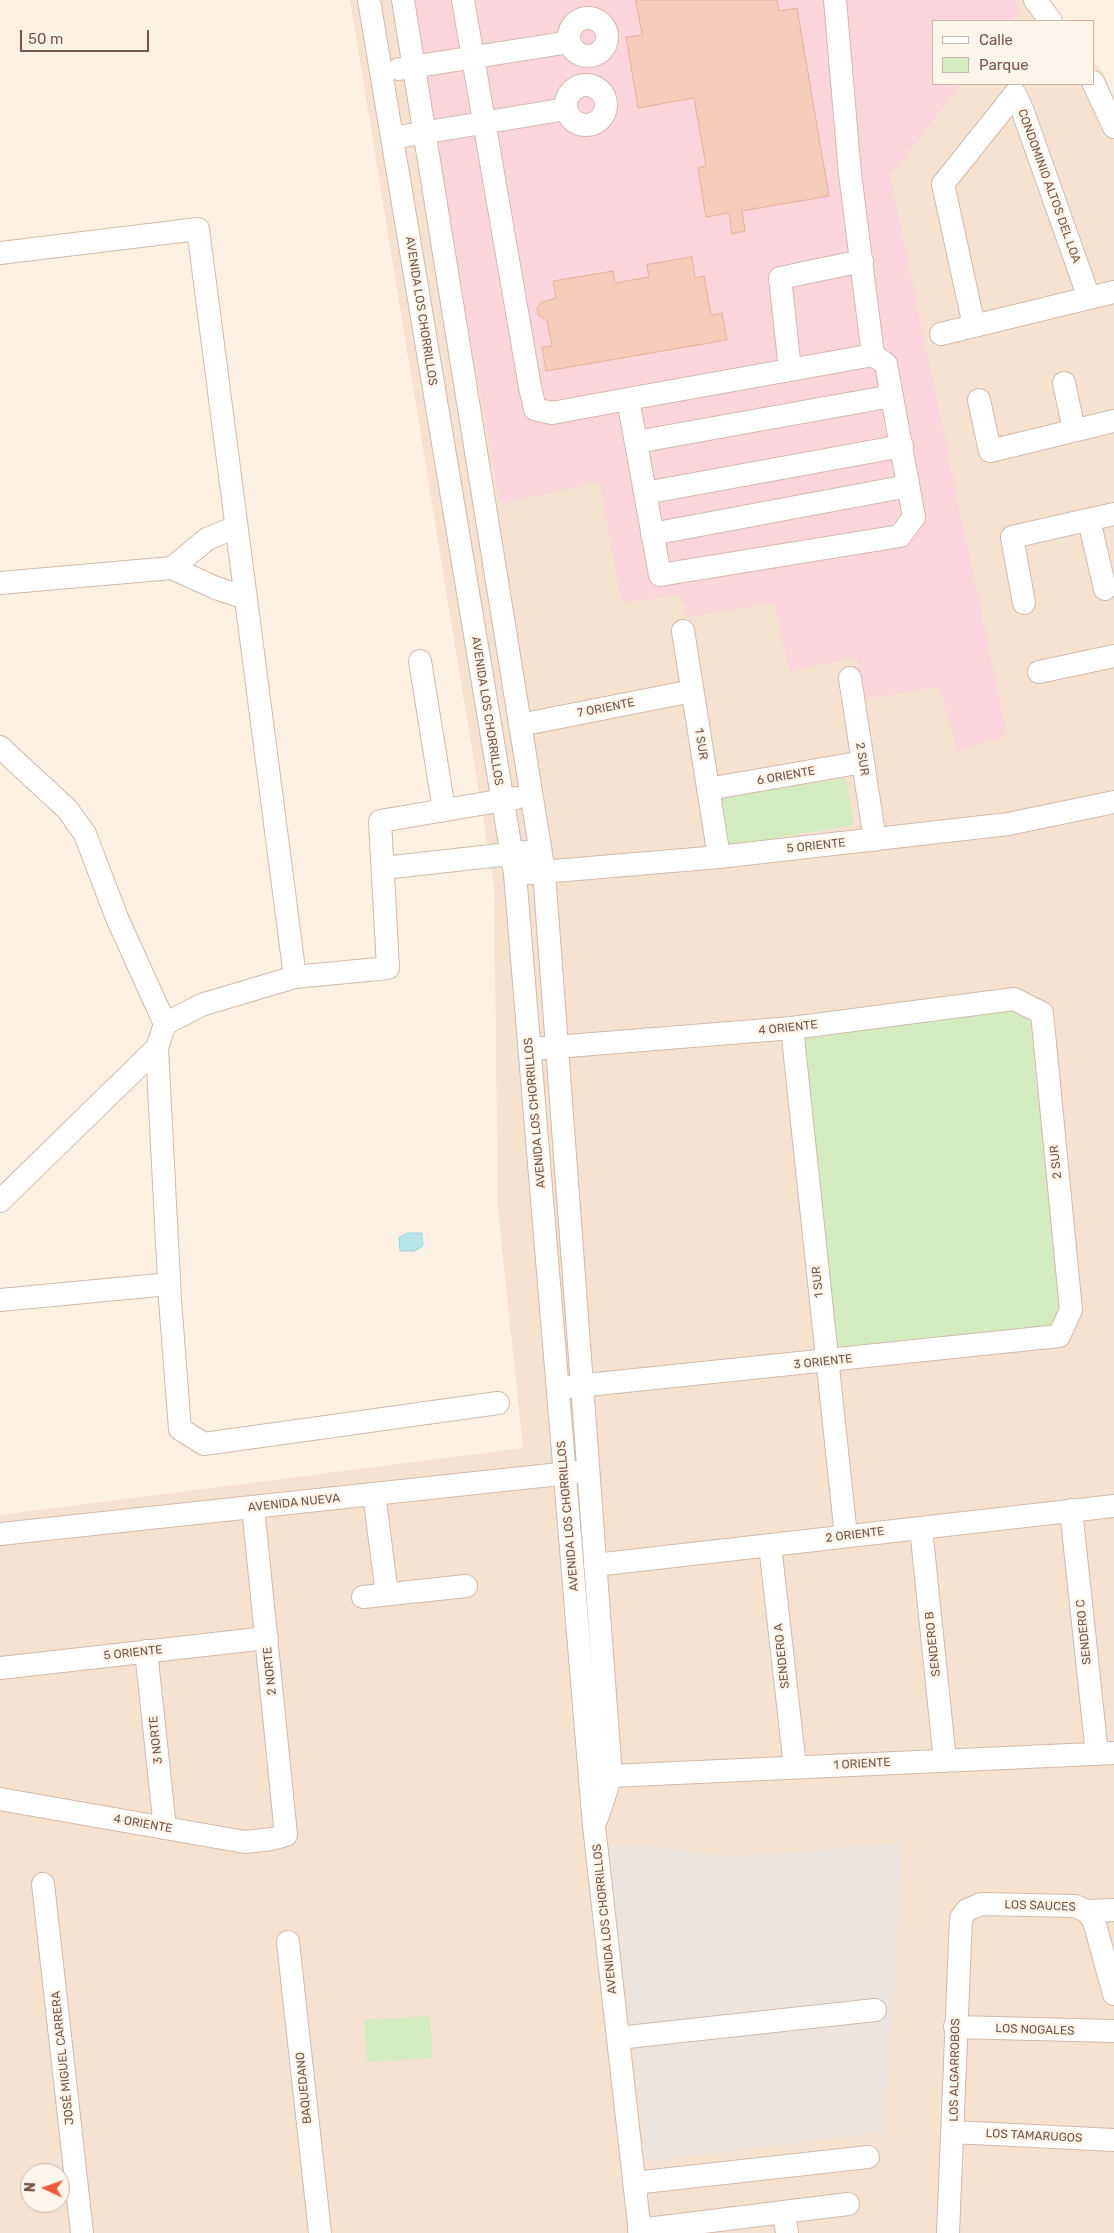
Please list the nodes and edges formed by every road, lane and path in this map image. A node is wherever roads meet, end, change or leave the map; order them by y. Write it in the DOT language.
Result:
graph roads {
  1 [pos="369,0"];
  2 [pos="402,0"];
  3 [pos="463,0"];
  4 [pos="835,0"];
  5 [pos="1034,0"];
  6 [pos="584,9"];
  7 [pos="1051,20"];
  8 [pos="570,42"];
  9 [pos="473,56"];
  10 [pos="414,67"];
  11 [pos="381,72"];
  12 [pos="1094,84"];
  13 [pos="566,109"];
  14 [pos="484,123"];
  15 [pos="1114,127"];
  16 [pos="424,134"];
  17 [pos="392,138"];
  18 [pos="0,253"];
  19 [pos="862,261"];
  20 [pos="1114,292"];
  21 [pos="1089,298"];
  22 [pos="974,326"];
  23 [pos="941,334"];
  24 [pos="873,355"];
  25 [pos="790,369"];
  26 [pos="1064,384"];
  27 [pos="892,396"];
  28 [pos="628,399"];
  29 [pos="979,400"];
  30 [pos="1114,420"];
  31 [pos="1074,430"];
  32 [pos="636,442"];
  33 [pos="902,446"];
  34 [pos="908,486"];
  35 [pos="645,492"];
  36 [pos="1114,514"];
  37 [pos="1089,520"];
  38 [pos="236,527"];
  39 [pos="652,534"];
  40 [pos="172,568"];
  41 [pos="0,583"];
  42 [pos="1105,589"];
  43 [pos="246,598"];
  44 [pos="1024,604"];
  45 [pos="683,631"];
  46 [pos="1114,656"];
  47 [pos="420,661"];
  48 [pos="1039,672"];
  49 [pos="850,678"];
  50 [pos="692,692"];
  51 [pos="520,725"];
  52 [pos="0,747"];
  53 [pos="863,762"];
  54 [pos="708,789"];
  55 [pos="532,795"];
  56 [pos="502,801"];
  57 [pos="1114,802"];
  58 [pos="444,810"];
  59 [pos="875,840"];
  60 [pos="719,856"];
  61 [pos="543,861"];
  62 [pos="513,864"];
  63 [pos="384,868"];
  64 [pos="295,977"];
  65 [pos="1042,1014"];
  66 [pos="165,1024"];
  67 [pos="792,1028"];
  68 [pos="557,1047"];
  69 [pos="157,1048"];
  70 [pos="530,1049"];
  71 [pos="0,1201"];
  72 [pos="571,1239"];
  73 [pos="546,1241"];
  74 [pos="169,1284"];
  75 [pos="0,1300"];
  76 [pos="1071,1310"];
  77 [pos="826,1361"];
  78 [pos="582,1386"];
  79 [pos="558,1388"];
  80 [pos="498,1402"];
  81 [pos="588,1471"];
  82 [pos="565,1474"];
  83 [pos="374,1494"];
  84 [pos="1114,1506"];
  85 [pos="254,1507"];
  86 [pos="1071,1510"];
  87 [pos="921,1528"];
  88 [pos="0,1534"];
  89 [pos="846,1536"];
  90 [pos="770,1545"];
  91 [pos="595,1565"];
  92 [pos="466,1586"];
  93 [pos="387,1594"];
  94 [pos="363,1597"];
  95 [pos="267,1638"];
  96 [pos="146,1652"];
  97 [pos="0,1668"];
  98 [pos="1105,1753"];
  99 [pos="945,1761"];
  100 [pos="795,1767"];
  101 [pos="610,1776"];
  102 [pos="0,1799"];
  103 [pos="594,1826"];
  104 [pos="165,1828"];
  105 [pos="286,1835"];
  106 [pos="43,1884"];
  107 [pos="967,1910"];
  108 [pos="1114,1910"];
  109 [pos="1087,1911"];
  110 [pos="288,1942"];
  111 [pos="1114,1994"];
  112 [pos="875,2010"];
  113 [pos="955,2027"];
  114 [pos="1114,2030"];
  115 [pos="618,2038"];
  116 [pos="953,2132"];
  117 [pos="1114,2140"];
  118 [pos="868,2157"];
  119 [pos="634,2183"];
  120 [pos="848,2204"];
  121 [pos="785,2222"];
  122 [pos="640,2231"];
  123 [pos="82,2233"];
  124 [pos="320,2233"];
  125 [pos="948,2233"];
  1 -- 11 [label="street, AVENIDA LOS CHORRILLOS"];
  2 -- 10 [label="street, AVENIDA LOS CHORRILLOS"];
  3 -- 9 [label="street"];
  4 -- 19 [label="street"];
  5 -- 7 [label="street"];
  6 -- 8 [label="street"];
  6 -- 8 [label="street"];
  8 -- 9 [label="street"];
  9 -- 10 [label="street"];
  9 -- 14 [label="street"];
  10 -- 11 [label="street"];
  10 -- 16 [label="street, AVENIDA LOS CHORRILLOS"];
  11 -- 17 [label="street, AVENIDA LOS CHORRILLOS"];
  12 -- 15 [label="street"];
  13 -- 14 [label="street"];
  14 -- 16 [label="street"];
  14 -- 28 [label="street"];
  16 -- 17 [label="street"];
  16 -- 51 [label="street, AVENIDA LOS CHORRILLOS"];
  17 -- 56 [label="street, AVENIDA LOS CHORRILLOS"];
  18 -- 38 [label="street"];
  19 -- 24 [label="street"];
  19 -- 25 [label="street"];
  20 -- 21 [label="street"];
  21 -- 22 [label="street"];
  21 -- 22 [label="street, CONDOMINIO ALTOS DEL LOA"];
  22 -- 23 [label="street"];
  24 -- 25 [label="street"];
  24 -- 27 [label="street"];
  25 -- 28 [label="street"];
  26 -- 31 [label="street"];
  27 -- 32 [label="street"];
  27 -- 33 [label="street"];
  28 -- 32 [label="street"];
  29 -- 31 [label="street"];
  30 -- 31 [label="street"];
  32 -- 35 [label="street"];
  33 -- 34 [label="street"];
  33 -- 35 [label="street"];
  34 -- 39 [label="street"];
  34 -- 39 [label="street"];
  35 -- 39 [label="street"];
  36 -- 37 [label="street"];
  37 -- 42 [label="street"];
  37 -- 44 [label="street"];
  38 -- 40 [label="street"];
  38 -- 43 [label="street"];
  40 -- 41 [label="street"];
  40 -- 43 [label="street"];
  43 -- 64 [label="street"];
  45 -- 50 [label="street, 1 SUR"];
  46 -- 48 [label="street"];
  47 -- 58 [label="street"];
  49 -- 53 [label="street, 2 SUR"];
  50 -- 51 [label="street, 7 ORIENTE"];
  50 -- 54 [label="street, 1 SUR"];
  51 -- 55 [label="street, AVENIDA LOS CHORRILLOS"];
  52 -- 66 [label="street"];
  53 -- 54 [label="street, 6 ORIENTE"];
  53 -- 59 [label="street, 2 SUR"];
  54 -- 60 [label="street, 1 SUR"];
  55 -- 56 [label="street"];
  55 -- 61 [label="street, AVENIDA LOS CHORRILLOS"];
  56 -- 58 [label="street"];
  56 -- 62 [label="street, AVENIDA LOS CHORRILLOS"];
  57 -- 59 [label="street, 5 ORIENTE"];
  58 -- 63 [label="street"];
  59 -- 60 [label="street, 5 ORIENTE"];
  60 -- 61 [label="street, 5 ORIENTE"];
  61 -- 62 [label="street, 5 ORIENTE"];
  61 -- 68 [label="street, AVENIDA LOS CHORRILLOS"];
  62 -- 63 [label="street, 5 ORIENTE"];
  62 -- 70 [label="street, AVENIDA LOS CHORRILLOS"];
  63 -- 64 [label="street"];
  64 -- 66 [label="street"];
  65 -- 67 [label="street, 4 ORIENTE"];
  65 -- 76 [label="street, 2 SUR"];
  66 -- 69 [label="street"];
  67 -- 68 [label="street, 4 ORIENTE"];
  67 -- 77 [label="street, 1 SUR"];
  68 -- 70 [label="street, 4 ORIENTE"];
  68 -- 72 [label="street, AVENIDA LOS CHORRILLOS"];
  69 -- 71 [label="street"];
  69 -- 74 [label="street"];
  70 -- 73 [label="street, AVENIDA LOS CHORRILLOS"];
  72 -- 73 [label="street"];
  72 -- 78 [label="street, AVENIDA LOS CHORRILLOS"];
  73 -- 79 [label="street, AVENIDA LOS CHORRILLOS"];
  74 -- 75 [label="street"];
  74 -- 80 [label="street"];
  76 -- 77 [label="street, 3 ORIENTE"];
  77 -- 78 [label="street, 3 ORIENTE"];
  77 -- 89 [label="street, 1 SUR"];
  78 -- 79 [label="street, 3 ORIENTE"];
  78 -- 81 [label="street, AVENIDA LOS CHORRILLOS"];
  79 -- 82 [label="street, AVENIDA LOS CHORRILLOS"];
  81 -- 82 [label="street, AVENIDA NUEVA"];
  81 -- 91 [label="street, AVENIDA LOS CHORRILLOS"];
  82 -- 83 [label="street, AVENIDA NUEVA"];
  82 -- 103 [label="street, AVENIDA LOS CHORRILLOS"];
  83 -- 85 [label="street, AVENIDA NUEVA"];
  83 -- 93 [label="street"];
  84 -- 86 [label="street, 2 ORIENTE"];
  85 -- 88 [label="street, AVENIDA NUEVA"];
  85 -- 95 [label="street, 2 NORTE"];
  86 -- 87 [label="street, 2 ORIENTE"];
  86 -- 98 [label="street, SENDERO C"];
  87 -- 89 [label="street, 2 ORIENTE"];
  87 -- 99 [label="street, SENDERO B"];
  89 -- 90 [label="street, 2 ORIENTE"];
  90 -- 91 [label="street, 2 ORIENTE"];
  90 -- 100 [label="street, SENDERO A"];
  91 -- 101 [label="street, AVENIDA LOS CHORRILLOS"];
  92 -- 93 [label="street"];
  93 -- 94 [label="street"];
  95 -- 96 [label="street, 5 ORIENTE"];
  95 -- 105 [label="street, 2 NORTE"];
  96 -- 97 [label="street, 5 ORIENTE"];
  96 -- 104 [label="street, 3 NORTE"];
  98 -- 99 [label="street, 1 ORIENTE"];
  99 -- 100 [label="street, 1 ORIENTE"];
  100 -- 101 [label="street, 1 ORIENTE"];
  101 -- 103 [label="street, AVENIDA LOS CHORRILLOS"];
  102 -- 104 [label="street, 4 ORIENTE"];
  103 -- 115 [label="street, AVENIDA LOS CHORRILLOS"];
  104 -- 105 [label="street, 4 ORIENTE"];
  106 -- 123 [label="street, JOSÉ MIGUEL CARRERA"];
  107 -- 109 [label="street, LOS SAUCES"];
  107 -- 113 [label="street, LOS ALGARROBOS"];
  108 -- 109 [label="street, LOS SAUCES"];
  109 -- 111 [label="street"];
  110 -- 124 [label="street, BAQUEDANO"];
  112 -- 115 [label="street"];
  113 -- 114 [label="street, LOS NOGALES"];
  113 -- 116 [label="street, LOS ALGARROBOS"];
  115 -- 119 [label="street, AVENIDA LOS CHORRILLOS"];
  116 -- 117 [label="street, LOS TAMARUGOS"];
  116 -- 125 [label="street, LOS ALGARROBOS"];
  118 -- 119 [label="street"];
  119 -- 122 [label="street, AVENIDA LOS CHORRILLOS"];
  120 -- 121 [label="street"];
  121 -- 122 [label="street"];
}
